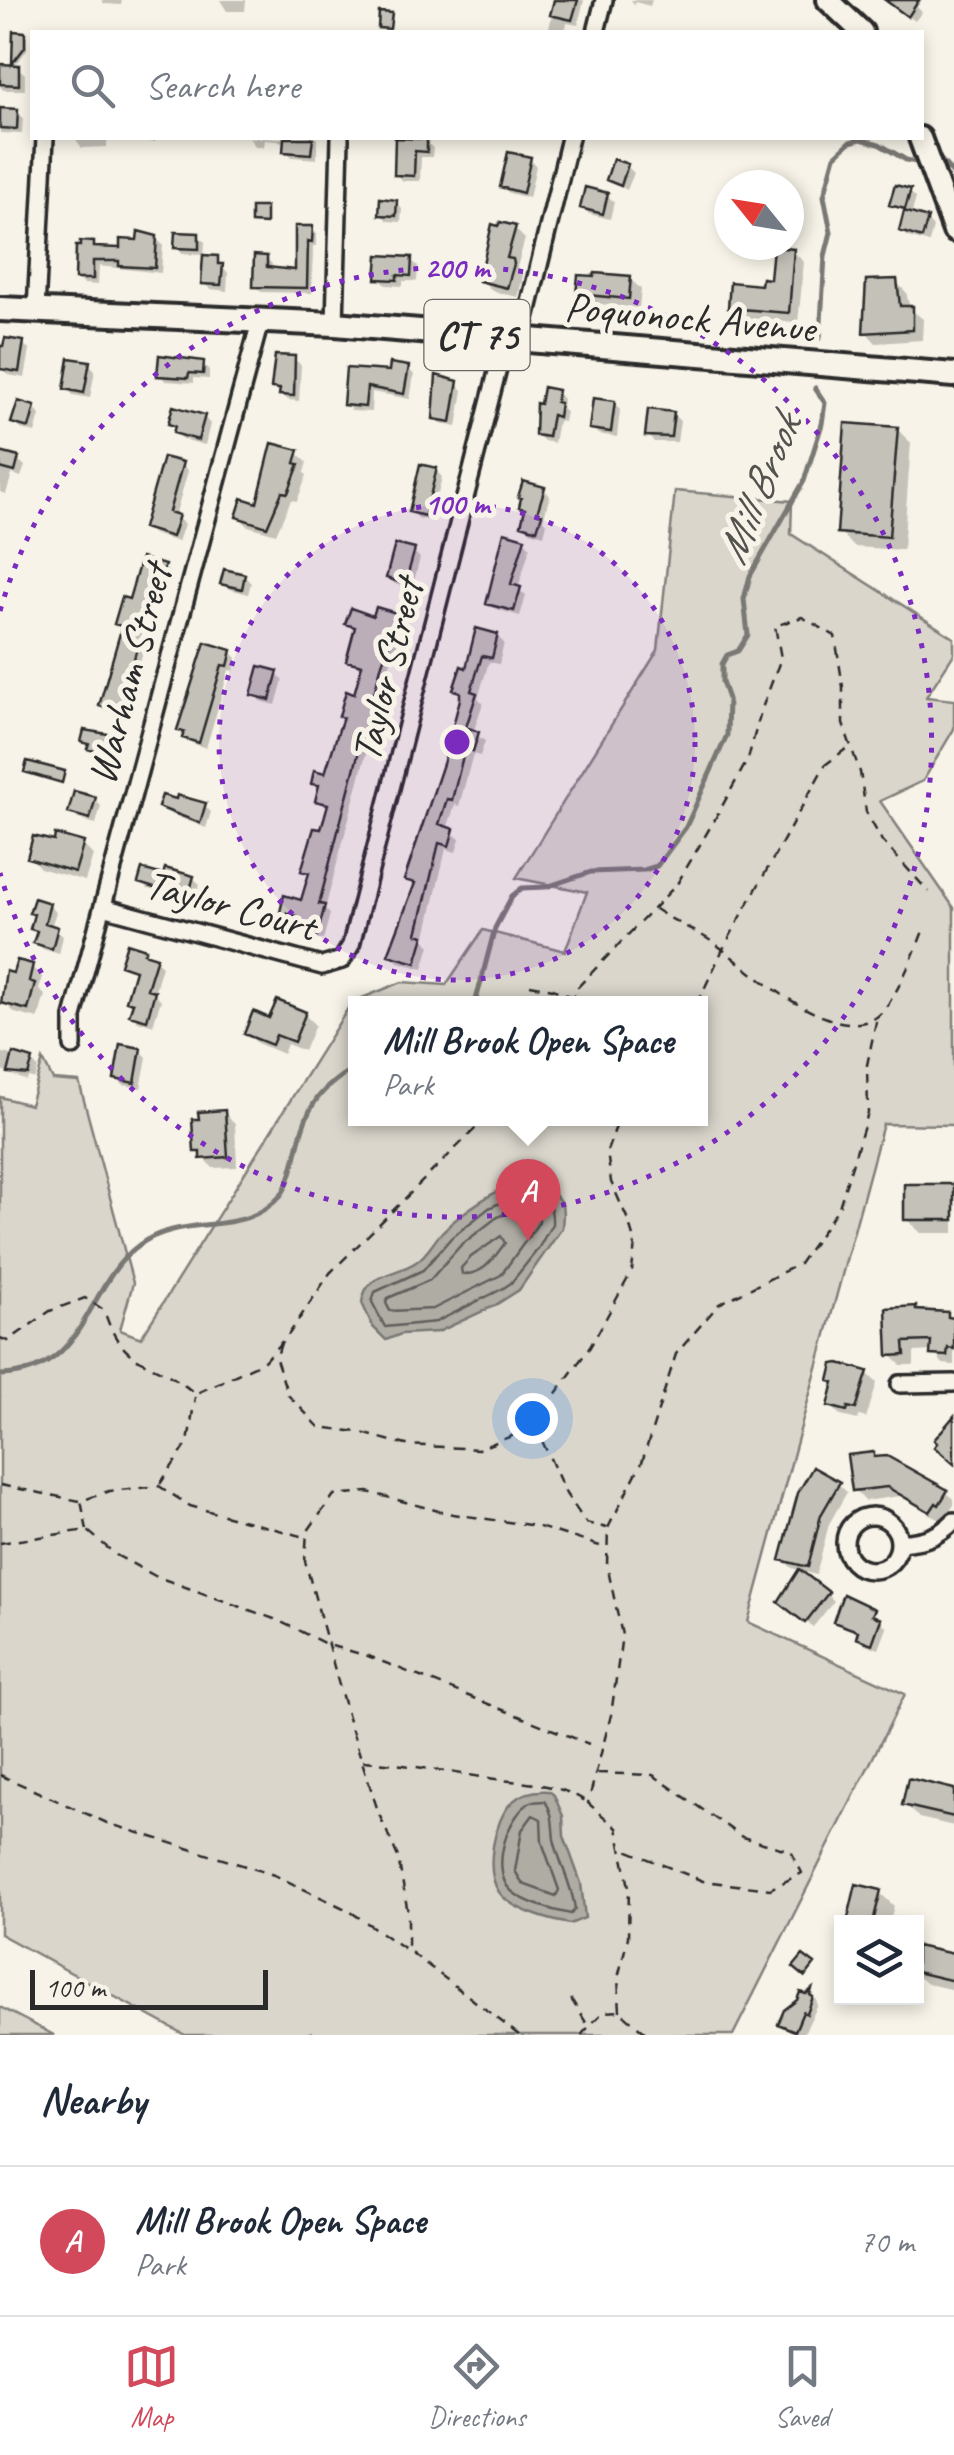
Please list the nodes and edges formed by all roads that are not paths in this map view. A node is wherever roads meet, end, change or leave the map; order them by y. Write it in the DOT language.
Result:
graph roads {
  1 [pos="604,0"];
  2 [pos="828,0"];
  3 [pos="596,30"];
  4 [pos="860,30"];
  5 [pos="45,140"];
  6 [pos="340,140"];
  7 [pos="569,140"];
  8 [pos="921,140"];
  9 [pos="954,231"];
  10 [pos="0,308"];
  11 [pos="36,310"];
  12 [pos="260,322"];
  13 [pos="335,324"];
  14 [pos="513,338"];
  15 [pos="954,375"];
  16 [pos="103,906"];
  17 [pos="342,960"];
  18 [pos="73,1046"];
  19 [pos="954,1383"];
  20 [pos="900,1384"];
  21 [pos="954,1520"];
  22 [pos="900,1543"];
  1 -- 3 [label="street"];
  2 -- 4 [label="street"];
  5 -- 11 [label="street"];
  6 -- 13 [label="street"];
  7 -- 14 [label="street, Taylor Street"];
  8 -- 9 [label="street"];
  10 -- 11 [label="main road, Poquonock Avenue / CT 75"];
  11 -- 12 [label="main road, Poquonock Avenue / CT 75"];
  12 -- 13 [label="main road, Poquonock Avenue / CT 75"];
  12 -- 16 [label="street, Warham Street"];
  13 -- 14 [label="main road, Poquonock Avenue / CT 75"];
  14 -- 15 [label="main road, Poquonock Avenue / CT 75"];
  14 -- 17 [label="street, Taylor Street"];
  16 -- 17 [label="street, Taylor Court"];
  16 -- 18 [label="street, Warham Street"];
  19 -- 20 [label="street"];
  21 -- 22 [label="street"];
}
